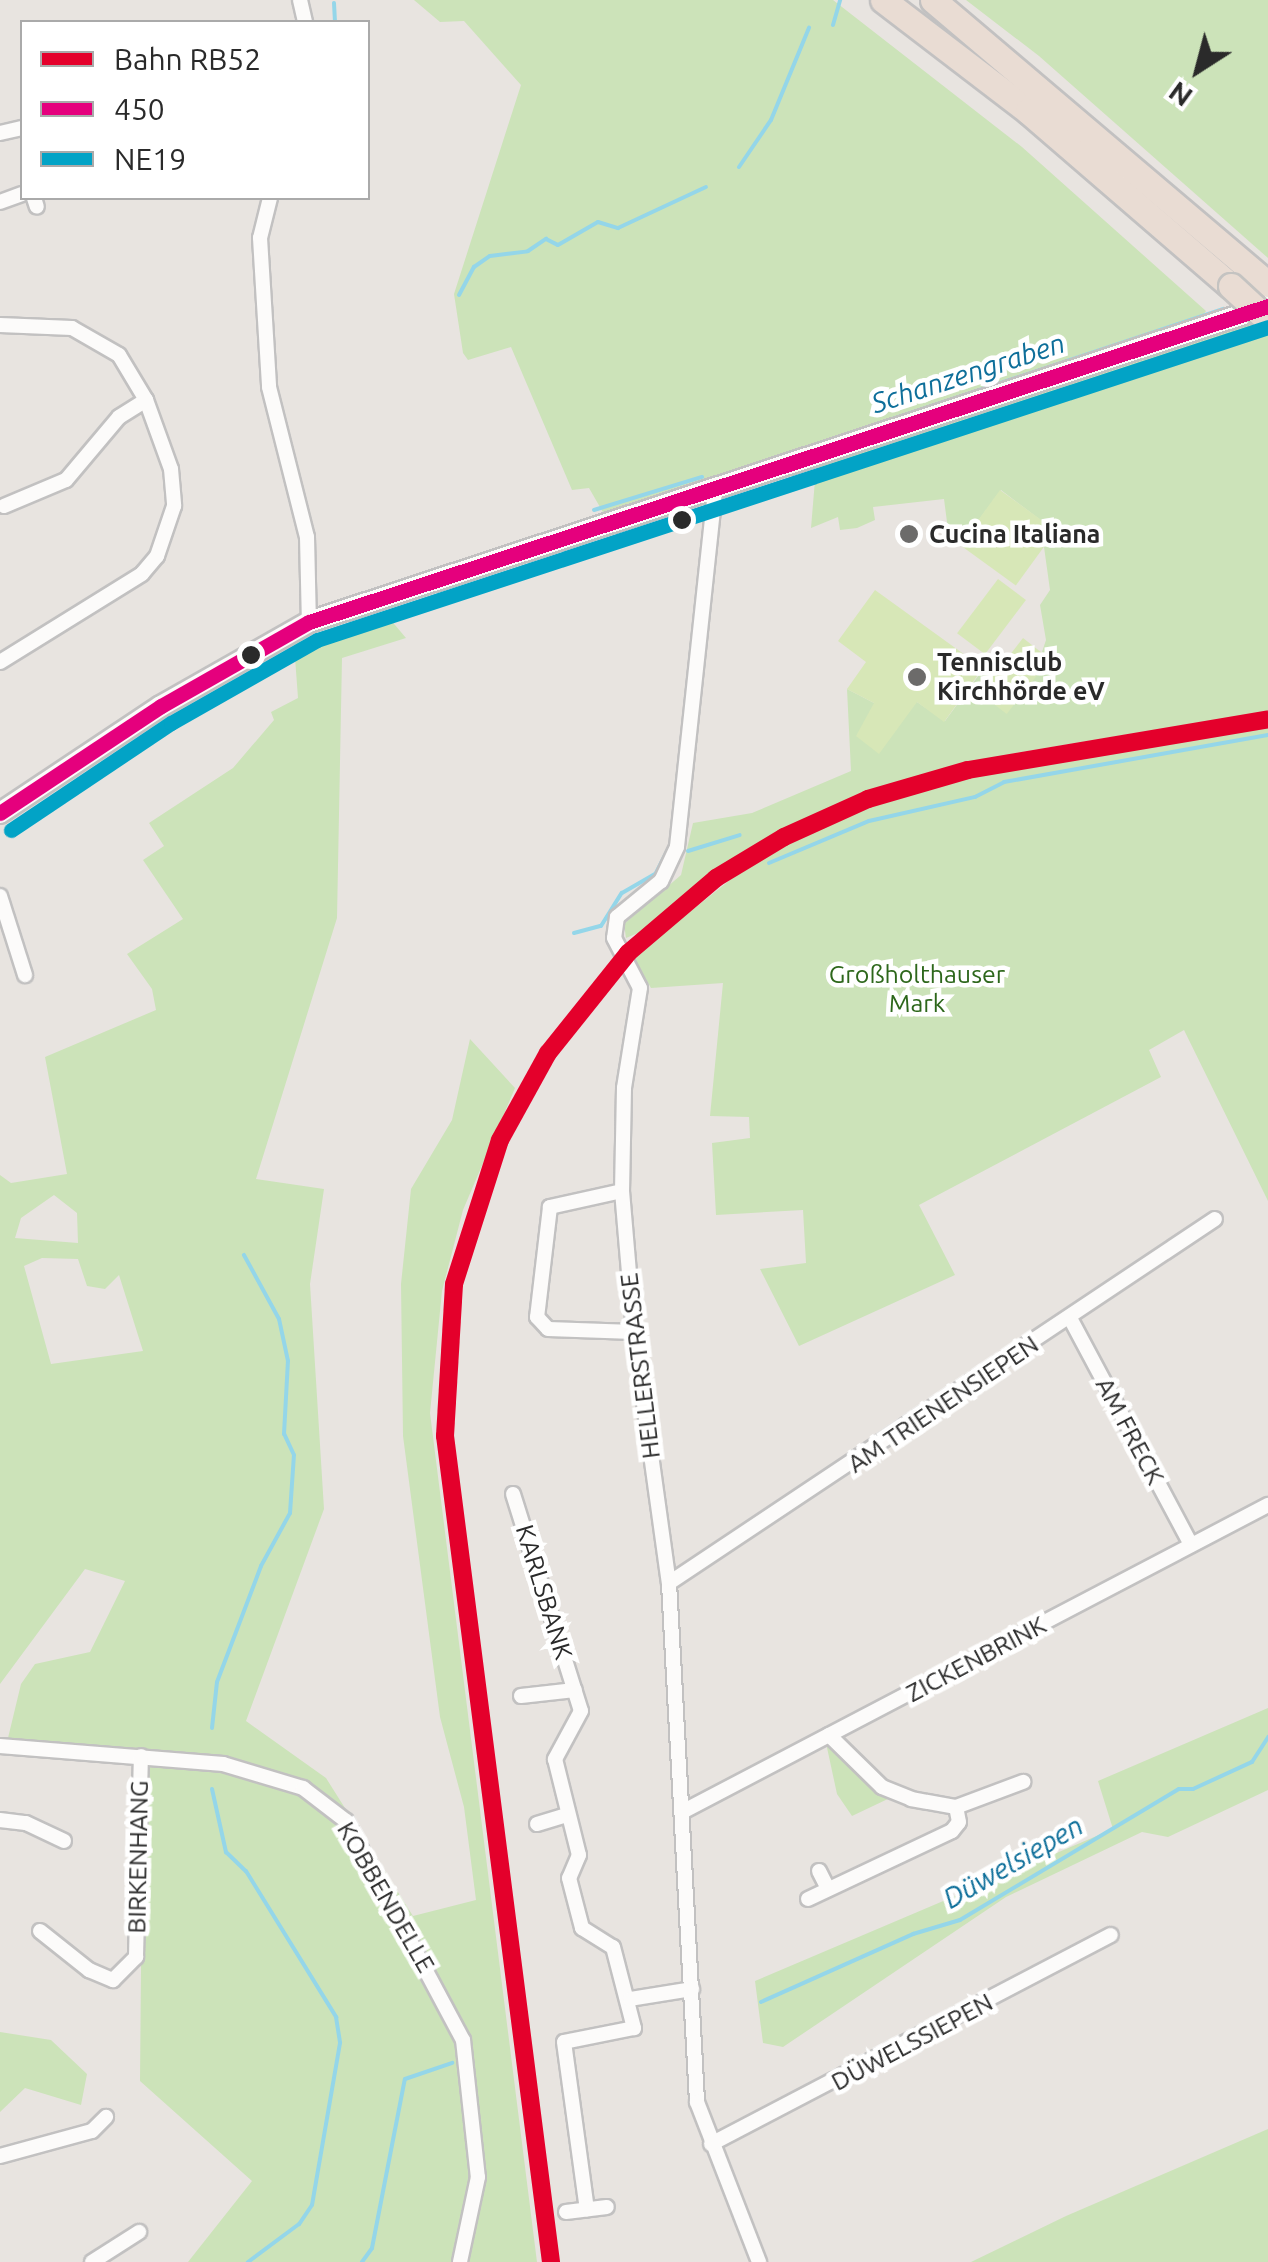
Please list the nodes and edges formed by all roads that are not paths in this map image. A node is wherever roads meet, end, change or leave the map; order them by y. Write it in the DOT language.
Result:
graph roads {
  1 [pos="884,0"];
  2 [pos="941,6"];
  3 [pos="270,200"];
  4 [pos="1263,280"];
  5 [pos="1268,306"];
  6 [pos="1268,320"];
  7 [pos="0,324"];
  8 [pos="146,400"];
  9 [pos="715,491"];
  10 [pos="4,506"];
  11 [pos="309,622"];
  12 [pos="0,662"];
  13 [pos="0,813"];
  14 [pos="0,896"];
  15 [pos="25,975"];
  16 [pos="622,1191"];
  17 [pos="1215,1220"];
  18 [pos="1070,1318"];
  19 [pos="634,1332"];
  20 [pos="513,1494"];
  21 [pos="1268,1504"];
  22 [pos="1191,1545"];
  23 [pos="669,1583"];
  24 [pos="574,1690"];
  25 [pos="521,1696"];
  26 [pos="828,1736"];
  27 [pos="0,1746"];
  28 [pos="141,1756"];
  29 [pos="1023,1782"];
  30 [pos="956,1807"];
  31 [pos="682,1812"];
  32 [pos="567,1815"];
  33 [pos="0,1820"];
  34 [pos="537,1824"];
  35 [pos="64,1840"];
  36 [pos="820,1871"];
  37 [pos="828,1889"];
  38 [pos="808,1899"];
  39 [pos="40,1931"];
  40 [pos="1111,1935"];
  41 [pos="692,1989"];
  42 [pos="630,1998"];
  43 [pos="106,2117"];
  44 [pos="711,2144"];
  45 [pos="0,2156"];
  46 [pos="607,2207"];
  47 [pos="587,2209"];
  48 [pos="566,2212"];
  49 [pos="139,2232"];
  50 [pos="92,2262"];
  51 [pos="460,2262"];
  52 [pos="759,2262"];
  1 -- 6 [label="highway, bridge"];
  2 -- 4 [label="highway"];
  3 -- 11 [label="street"];
  5 -- 9 [label="main road"];
  7 -- 8 [label="street"];
  8 -- 10 [label="street"];
  8 -- 12 [label="street"];
  9 -- 11 [label="main road"];
  9 -- 16 [label="street, HELLERSTRASSE"];
  11 -- 13 [label="main road"];
  14 -- 15 [label="street"];
  16 -- 19 [label="street, HELLERSTRASSE"];
  16 -- 19 [label="street"];
  17 -- 18 [label="street, AM TRIENENSIEPEN"];
  18 -- 22 [label="street, AM FRECK"];
  18 -- 23 [label="street, AM TRIENENSIEPEN"];
  19 -- 23 [label="street, HELLERSTRASSE"];
  20 -- 24 [label="street, KARLSBANK"];
  21 -- 22 [label="street, ZICKENBRINK"];
  22 -- 26 [label="street, ZICKENBRINK"];
  23 -- 31 [label="street, HELLERSTRASSE"];
  24 -- 25 [label="street, KARLSBANK"];
  24 -- 32 [label="street, KARLSBANK"];
  26 -- 30 [label="street"];
  26 -- 31 [label="street, ZICKENBRINK"];
  27 -- 28 [label="street, KOBBENDELLE"];
  28 -- 39 [label="street, BIRKENHANG"];
  28 -- 51 [label="street, KOBBENDELLE"];
  29 -- 30 [label="street"];
  30 -- 37 [label="street"];
  31 -- 41 [label="street, HELLERSTRASSE"];
  32 -- 34 [label="street"];
  32 -- 42 [label="street, KARLSBANK"];
  33 -- 35 [label="street"];
  36 -- 37 [label="street"];
  37 -- 38 [label="street"];
  40 -- 44 [label="street, DÜWELSSIEPEN"];
  41 -- 42 [label="street"];
  41 -- 44 [label="street, HELLERSTRASSE"];
  42 -- 47 [label="street"];
  43 -- 45 [label="street"];
  44 -- 52 [label="street, HELLERSTRASSE"];
  46 -- 47 [label="street"];
  47 -- 48 [label="street"];
  49 -- 50 [label="street"];
}
